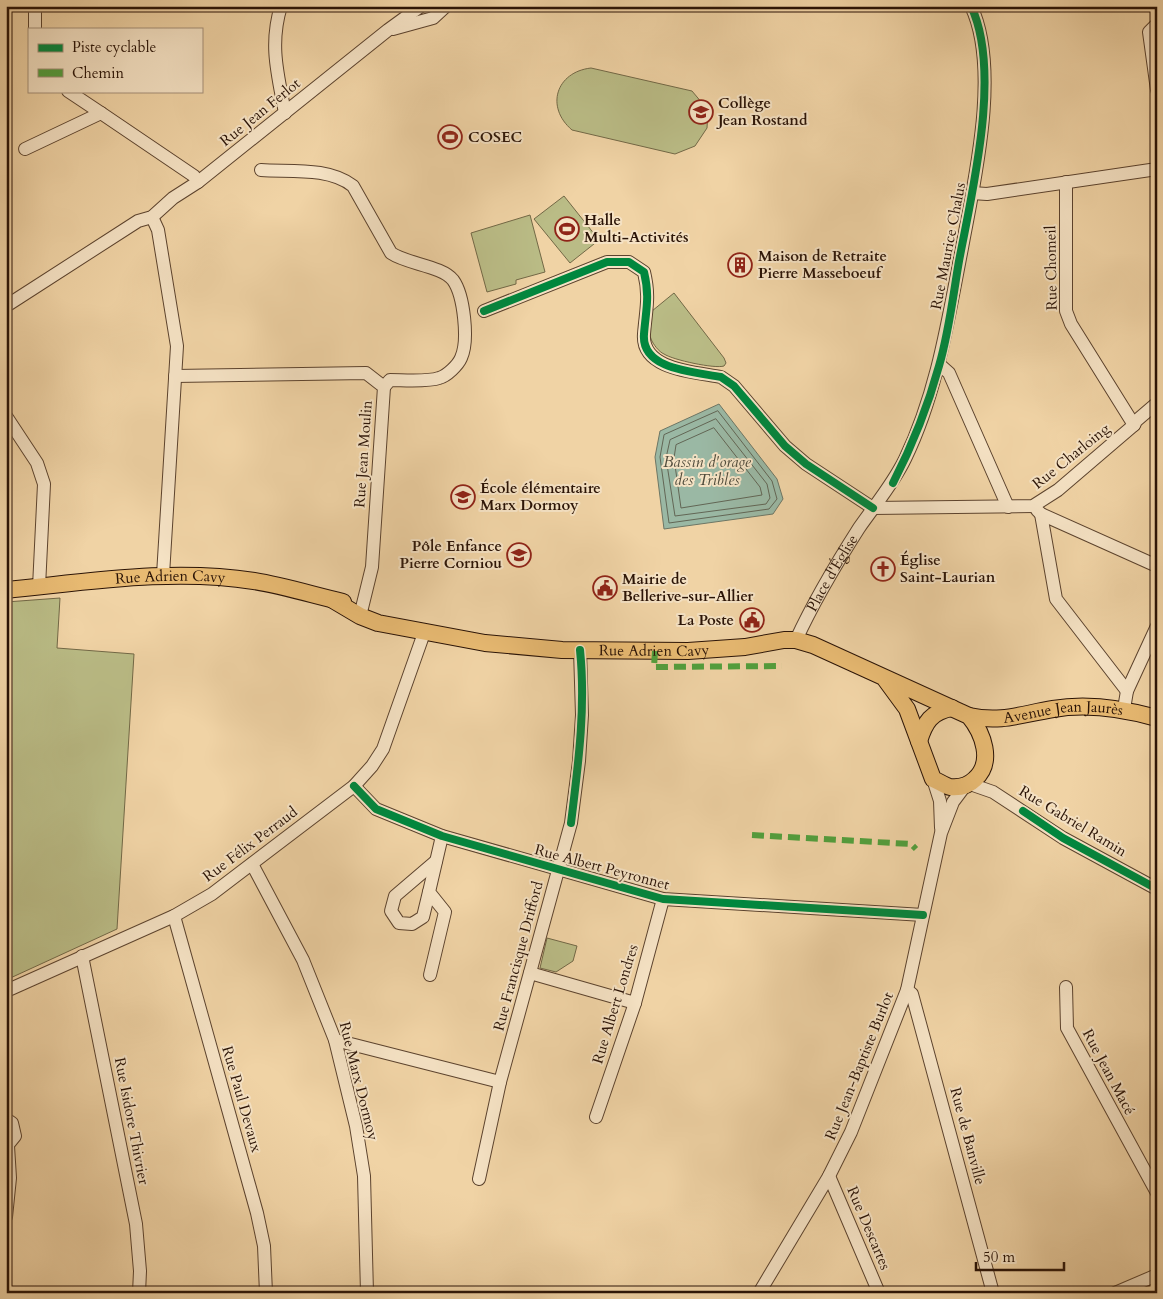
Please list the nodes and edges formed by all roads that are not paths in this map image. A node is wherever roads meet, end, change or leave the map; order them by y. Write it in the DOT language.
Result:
graph roads {
  1 [pos="35,6"];
  2 [pos="281,6"];
  3 [pos="421,6"];
  4 [pos="446,6"];
  5 [pos="971,6"];
  6 [pos="1157,24"];
  7 [pos="35,28"];
  8 [pos="388,30"];
  9 [pos="1157,90"];
  10 [pos="70,92"];
  11 [pos="101,113"];
  12 [pos="286,113"];
  13 [pos="25,149"];
  14 [pos="1157,168"];
  15 [pos="261,170"];
  16 [pos="198,182"];
  17 [pos="1066,182"];
  18 [pos="972,193"];
  19 [pos="152,217"];
  20 [pos="6,306"];
  21 [pos="484,311"];
  22 [pos="940,365"];
  23 [pos="175,376"];
  24 [pos="384,387"];
  25 [pos="1157,403"];
  26 [pos="6,416"];
  27 [pos="1134,425"];
  28 [pos="1008,507"];
  29 [pos="873,508"];
  30 [pos="1037,510"];
  31 [pos="1157,566"];
  32 [pos="163,575"];
  33 [pos="39,587"];
  34 [pos="6,590"];
  35 [pos="362,611"];
  36 [pos="1157,626"];
  37 [pos="424,633"];
  38 [pos="796,640"];
  39 [pos="580,650"];
  40 [pos="885,679"];
  41 [pos="1127,691"];
  42 [pos="952,708"];
  43 [pos="1124,709"];
  44 [pos="969,716"];
  45 [pos="1157,718"];
  46 [pos="919,742"];
  47 [pos="933,779"];
  48 [pos="968,785"];
  49 [pos="354,786"];
  50 [pos="941,833"];
  51 [pos="442,836"];
  52 [pos="436,861"];
  53 [pos="252,864"];
  54 [pos="558,870"];
  55 [pos="1157,890"];
  56 [pos="429,892"];
  57 [pos="663,899"];
  58 [pos="923,915"];
  59 [pos="174,916"];
  60 [pos="82,956"];
  61 [pos="530,974"];
  62 [pos="430,975"];
  63 [pos="1066,987"];
  64 [pos="907,990"];
  65 [pos="6,991"];
  66 [pos="635,1003"];
  67 [pos="335,1040"];
  68 [pos="500,1082"];
  69 [pos="596,1117"];
  70 [pos="6,1119"];
  71 [pos="7,1147"];
  72 [pos="829,1176"];
  73 [pos="479,1179"];
  74 [pos="1157,1193"];
  75 [pos="6,1217"];
  76 [pos="1157,1275"];
  77 [pos="138,1293"];
  78 [pos="266,1293"];
  79 [pos="368,1293"];
  80 [pos="759,1293"];
  81 [pos="879,1293"];
  82 [pos="993,1293"];
  83 [pos="1115,1293"];
  1 -- 7 [label="street"];
  2 -- 12 [label="street"];
  3 -- 8 [label="street, Rue Jean Ferlot"];
  4 -- 8 [label="street, Rue Jean Ferlot"];
  5 -- 18 [label="street, Rue Maurice Chalus"];
  6 -- 9 [label="street"];
  8 -- 12 [label="street, Rue Jean Ferlot"];
  10 -- 11 [label="street"];
  11 -- 13 [label="street"];
  11 -- 16 [label="street"];
  12 -- 16 [label="street, Rue Jean Ferlot"];
  14 -- 17 [label="street"];
  15 -- 24 [label="street"];
  16 -- 19 [label="street, Rue Jean Ferlot"];
  17 -- 18 [label="street"];
  17 -- 27 [label="street, Rue Chomeil"];
  18 -- 22 [label="street, Rue Maurice Chalus"];
  19 -- 20 [label="street, Rue Jean Ferlot"];
  19 -- 23 [label="street"];
  21 -- 29 [label="street"];
  22 -- 28 [label="street"];
  22 -- 29 [label="street, Rue Maurice Chalus"];
  23 -- 24 [label="street, Rue Jean Moulin"];
  23 -- 32 [label="street"];
  24 -- 35 [label="street, Rue Jean Moulin"];
  25 -- 27 [label="street, Rue Charloing"];
  26 -- 33 [label="street"];
  27 -- 30 [label="street, Rue Charloing"];
  28 -- 29 [label="street, Rue Charloing"];
  28 -- 30 [label="street, Rue Charloing"];
  29 -- 38 [label="street, Place d'Église"];
  30 -- 31 [label="street"];
  30 -- 41 [label="street"];
  32 -- 33 [label="main road, Rue Adrien Cavy"];
  32 -- 35 [label="main road, Rue Adrien Cavy"];
  33 -- 34 [label="main road, Rue Adrien Cavy"];
  35 -- 37 [label="main road, Rue Adrien Cavy"];
  36 -- 41 [label="street"];
  37 -- 39 [label="main road, Rue Adrien Cavy"];
  37 -- 49 [label="street, Rue Félix Perraud"];
  38 -- 39 [label="main road, Rue Adrien Cavy"];
  38 -- 40 [label="main road"];
  39 -- 54 [label="street, Rue Francisque Drifford"];
  40 -- 42 [label="main road"];
  40 -- 46 [label="main road"];
  41 -- 43 [label="street"];
  42 -- 44 [label="main road"];
  42 -- 46 [label="main road"];
  43 -- 44 [label="main road, Avenue Jean Jaurès"];
  43 -- 45 [label="main road, Avenue Jean Jaurès"];
  44 -- 48 [label="main road"];
  46 -- 47 [label="main road"];
  47 -- 48 [label="main road"];
  47 -- 50 [label="street, Rue Jean-Baptiste Burlot"];
  48 -- 50 [label="street, Rue Jean-Baptiste Burlot"];
  48 -- 55 [label="street, Rue Gabriel Ramin"];
  49 -- 51 [label="street, Rue Albert Peyronnet"];
  49 -- 53 [label="street, Rue Félix Perraud"];
  50 -- 58 [label="street, Rue Jean-Baptiste Burlot"];
  51 -- 52 [label="street"];
  51 -- 54 [label="street, Rue Albert Peyronnet"];
  52 -- 56 [label="street"];
  52 -- 56 [label="street"];
  53 -- 59 [label="street, Rue Félix Perraud"];
  53 -- 67 [label="street, Rue Marx Dormoy"];
  54 -- 57 [label="street, Rue Albert Peyronnet"];
  54 -- 61 [label="street, Rue Francisque Drifford"];
  56 -- 62 [label="street"];
  57 -- 58 [label="street, Rue Albert Peyronnet"];
  57 -- 66 [label="street, Rue Albert Londres"];
  58 -- 64 [label="street, Rue Jean-Baptiste Burlot"];
  59 -- 60 [label="street, Rue Félix Perraud"];
  59 -- 78 [label="street, Rue Paul Devaux"];
  60 -- 65 [label="street, Rue Félix Perraud"];
  60 -- 77 [label="street, Rue Isidore Thivrier"];
  61 -- 66 [label="street"];
  61 -- 68 [label="street, Rue Francisque Drifford"];
  63 -- 74 [label="street, Rue Jean Macé"];
  64 -- 72 [label="street, Rue Jean-Baptiste Burlot"];
  64 -- 82 [label="street, Rue de Banville"];
  66 -- 69 [label="street, Rue Albert Londres"];
  67 -- 68 [label="street"];
  67 -- 79 [label="street, Rue Marx Dormoy"];
  68 -- 73 [label="street, Rue Francisque Drifford"];
  70 -- 71 [label="street"];
  71 -- 75 [label="street"];
  72 -- 80 [label="street, Rue Jean-Baptiste Burlot"];
  72 -- 81 [label="street, Rue Descartes"];
  76 -- 83 [label="street"];
}
